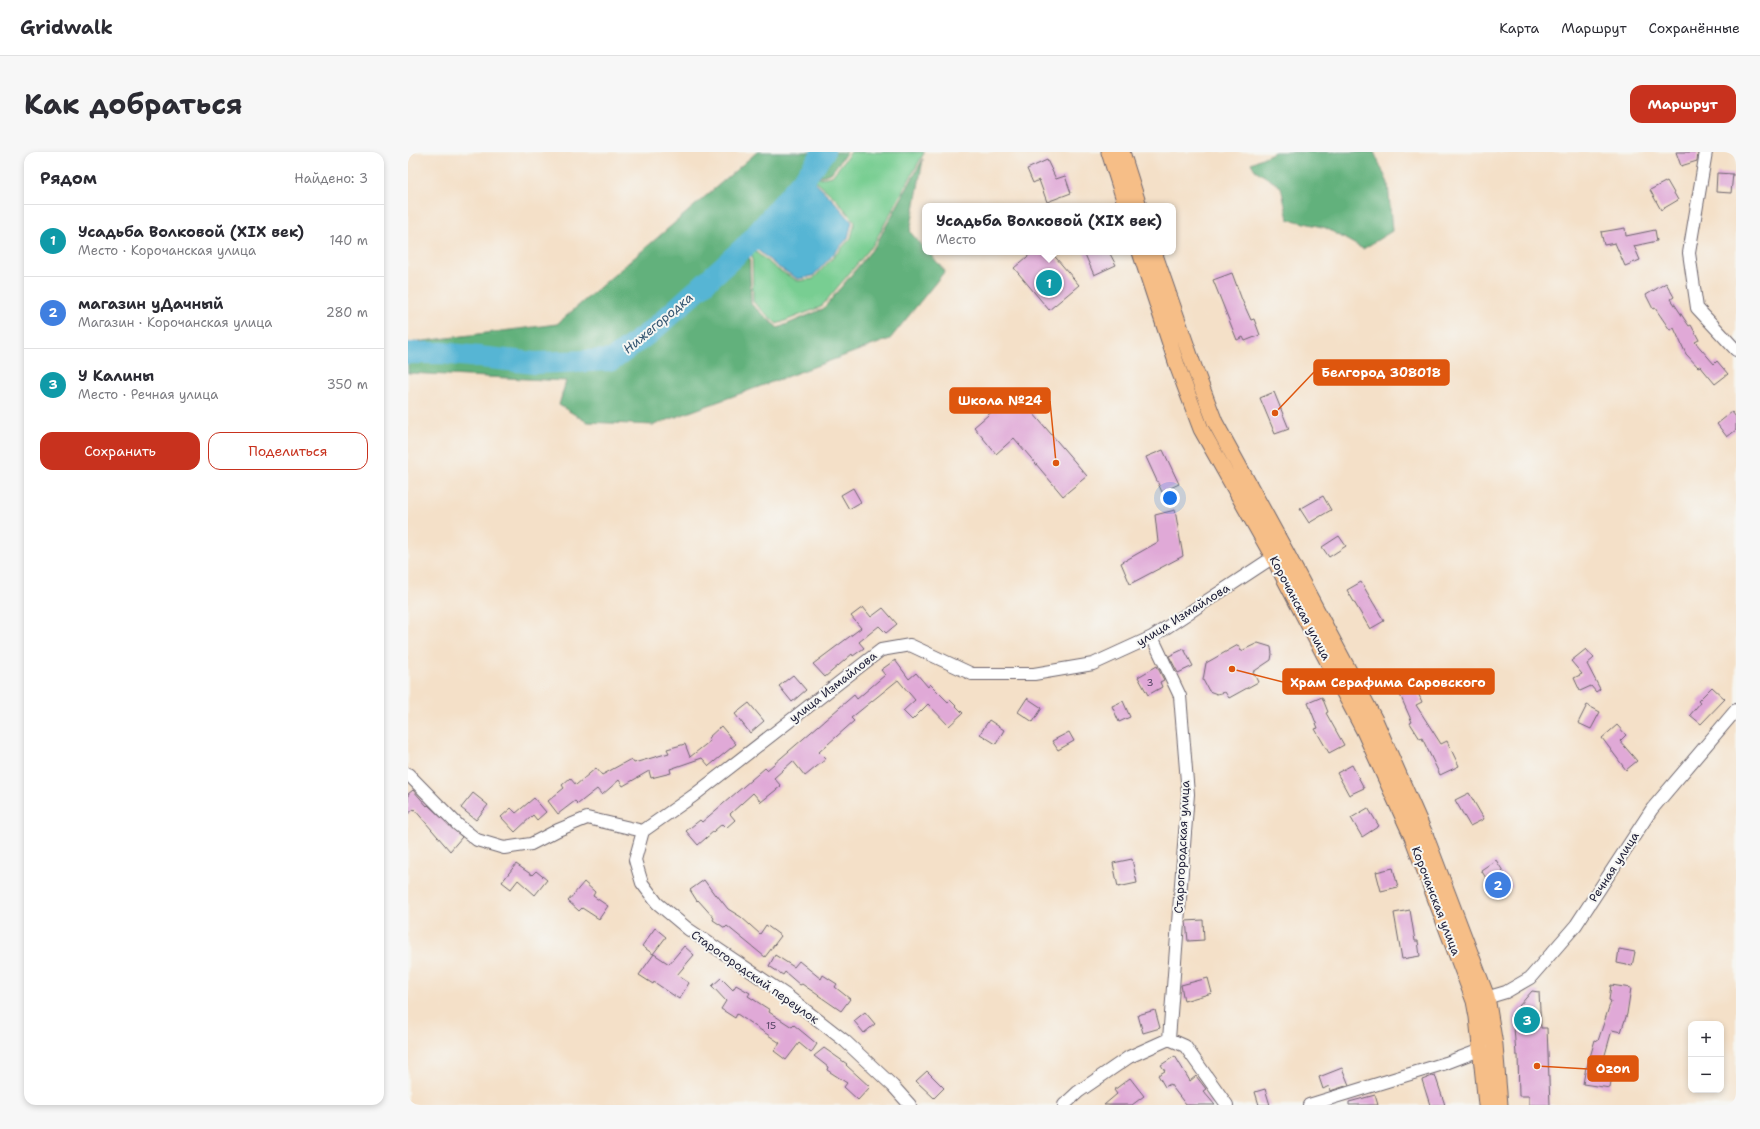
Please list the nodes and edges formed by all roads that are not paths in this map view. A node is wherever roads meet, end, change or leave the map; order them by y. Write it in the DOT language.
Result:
graph roads {
  1 [pos="1109,152"];
  2 [pos="1122,152"];
  3 [pos="1706,152"];
  4 [pos="1125,203"];
  5 [pos="1138,203"];
  6 [pos="1141,255"];
  7 [pos="1155,255"];
  8 [pos="1736,350"];
  9 [pos="1279,553"];
  10 [pos="1152,637"];
  11 [pos="1736,710"];
  12 [pos="408,774"];
  13 [pos="643,831"];
  14 [pos="1481,999"];
  15 [pos="1169,1039"];
  16 [pos="1488,1047"];
  17 [pos="910,1105"];
  18 [pos="1064,1105"];
  19 [pos="1227,1105"];
  20 [pos="1309,1105"];
  21 [pos="1486,1105"];
  22 [pos="1500,1105"];
  1 -- 4 [label="main road"];
  2 -- 5 [label="main road"];
  3 -- 8 [label="street"];
  6 -- 9 [label="main road, Корочанская улица"];
  7 -- 9 [label="main road, Корочанская улица"];
  9 -- 10 [label="street, улица Измайлова"];
  9 -- 14 [label="main road, Корочанская улица"];
  10 -- 13 [label="street, улица Измайлова"];
  10 -- 15 [label="street, Старогородская улица"];
  11 -- 14 [label="street, Речная улица"];
  12 -- 13 [label="street"];
  13 -- 17 [label="street, Старогородский переулок"];
  14 -- 16 [label="main road, Корочанская улица"];
  15 -- 18 [label="street"];
  15 -- 19 [label="street"];
  16 -- 20 [label="street"];
  16 -- 21 [label="main road, Корочанская улица"];
  16 -- 22 [label="main road, Корочанская улица"];
}
